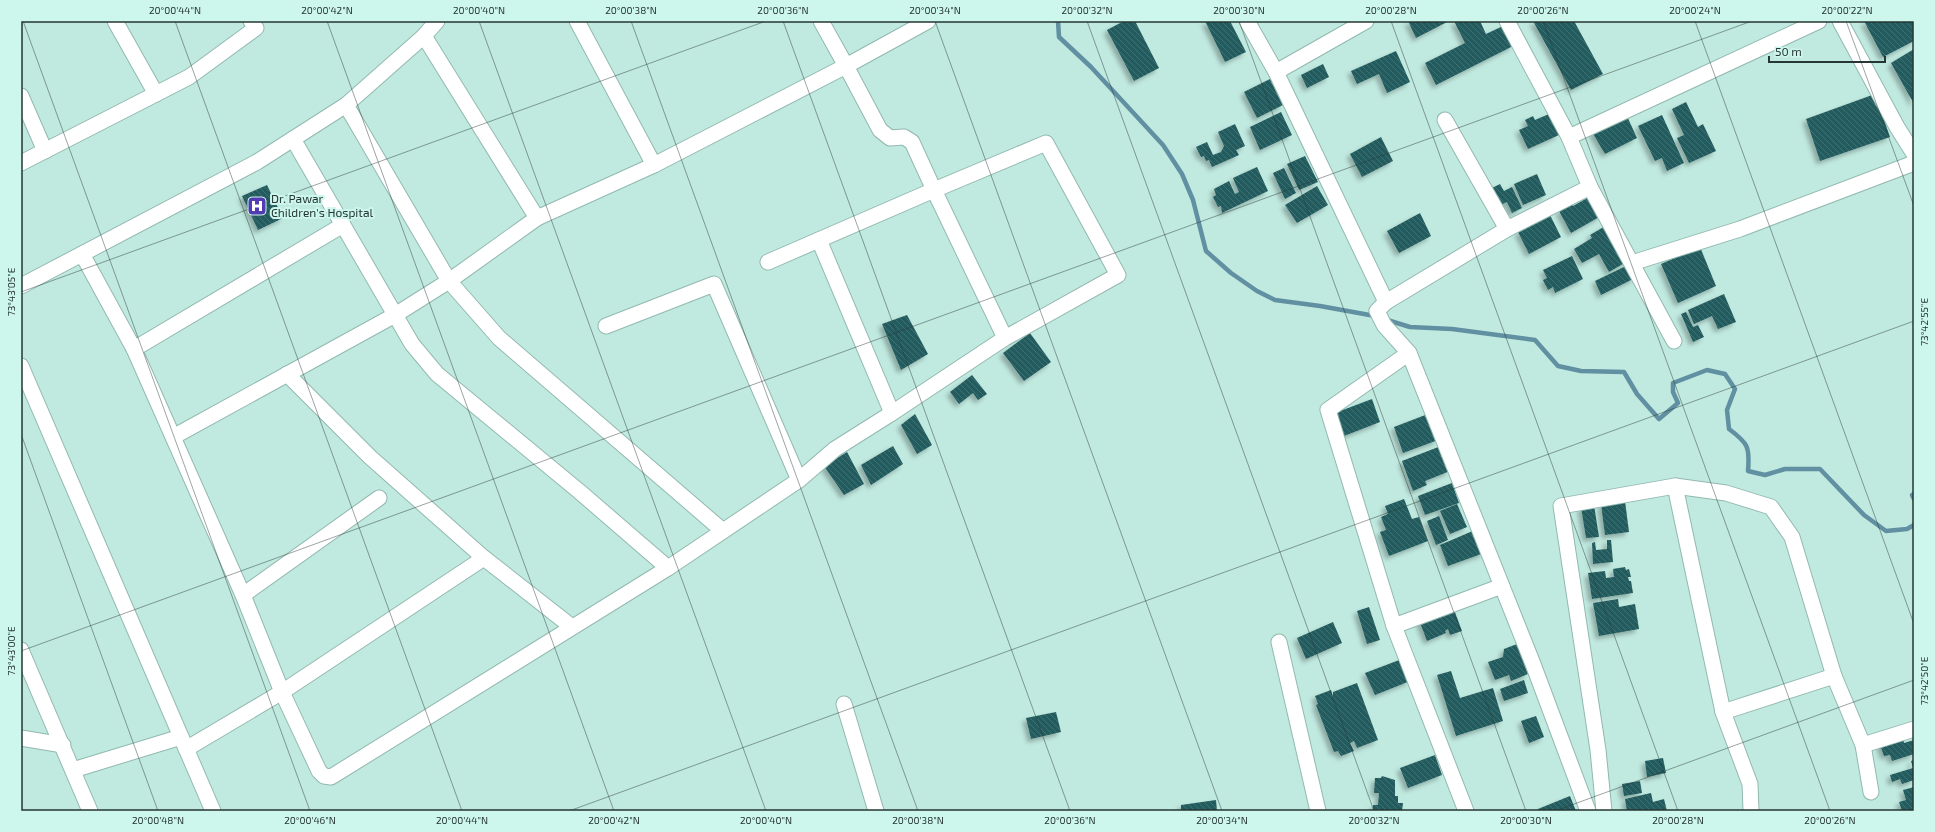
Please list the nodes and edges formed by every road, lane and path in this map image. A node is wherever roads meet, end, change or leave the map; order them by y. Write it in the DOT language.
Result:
graph roads {
  1 [pos="115,21"];
  2 [pos="437,21"];
  3 [pos="577,21"];
  4 [pos="821,21"];
  5 [pos="928,21"];
  6 [pos="1247,21"];
  7 [pos="1366,21"];
  8 [pos="1507,21"];
  9 [pos="1818,21"];
  10 [pos="1840,21"];
  11 [pos="257,23"];
  12 [pos="424,36"];
  13 [pos="846,66"];
  14 [pos="1276,72"];
  15 [pos="156,94"];
  16 [pos="21,96"];
  17 [pos="346,105"];
  18 [pos="1445,120"];
  19 [pos="1569,137"];
  20 [pos="293,139"];
  21 [pos="44,151"];
  22 [pos="1914,154"];
  23 [pos="21,163"];
  24 [pos="1914,163"];
  25 [pos="654,165"];
  26 [pos="1590,187"];
  27 [pos="934,190"];
  28 [pos="538,218"];
  29 [pos="343,225"];
  30 [pos="1507,229"];
  31 [pos="819,240"];
  32 [pos="82,254"];
  33 [pos="768,262"];
  34 [pos="1632,263"];
  35 [pos="448,281"];
  36 [pos="21,286"];
  37 [pos="1381,306"];
  38 [pos="395,315"];
  39 [pos="606,326"];
  40 [pos="1005,338"];
  41 [pos="1674,341"];
  42 [pos="134,349"];
  43 [pos="1409,353"];
  44 [pos="21,366"];
  45 [pos="287,374"];
  46 [pos="892,413"];
  47 [pos="173,437"];
  48 [pos="799,480"];
  49 [pos="1675,486"];
  50 [pos="379,498"];
  51 [pos="722,532"];
  52 [pos="484,558"];
  53 [pos="668,568"];
  54 [pos="1502,586"];
  55 [pos="243,595"];
  56 [pos="1394,626"];
  57 [pos="572,628"];
  58 [pos="1279,642"];
  59 [pos="21,650"];
  60 [pos="1834,676"];
  61 [pos="282,692"];
  62 [pos="844,704"];
  63 [pos="1722,712"];
  64 [pos="1914,729"];
  65 [pos="21,738"];
  66 [pos="183,743"];
  67 [pos="63,745"];
  68 [pos="1863,745"];
  69 [pos="73,770"];
  70 [pos="1871,792"];
  71 [pos="90,811"];
  72 [pos="213,811"];
  73 [pos="876,811"];
  74 [pos="1318,811"];
  75 [pos="1466,811"];
  76 [pos="1588,811"];
  77 [pos="1604,811"];
  78 [pos="1751,811"];
  1 -- 15 [label="street"];
  2 -- 12 [label="street"];
  3 -- 25 [label="street"];
  4 -- 13 [label="street"];
  5 -- 13 [label="street"];
  6 -- 14 [label="street"];
  7 -- 14 [label="street"];
  8 -- 19 [label="street"];
  9 -- 19 [label="street"];
  10 -- 22 [label="street"];
  11 -- 15 [label="street"];
  12 -- 17 [label="street"];
  12 -- 28 [label="street"];
  13 -- 25 [label="street"];
  13 -- 27 [label="street"];
  14 -- 37 [label="street"];
  15 -- 21 [label="street"];
  16 -- 21 [label="street"];
  17 -- 20 [label="street"];
  17 -- 35 [label="street"];
  18 -- 30 [label="street"];
  19 -- 26 [label="street"];
  20 -- 29 [label="street"];
  20 -- 32 [label="street"];
  21 -- 23 [label="street"];
  24 -- 34 [label="street"];
  25 -- 28 [label="street"];
  26 -- 30 [label="street"];
  26 -- 34 [label="street"];
  27 -- 31 [label="street"];
  27 -- 40 [label="street"];
  27 -- 40 [label="street"];
  28 -- 35 [label="street"];
  29 -- 38 [label="street"];
  29 -- 42 [label="street"];
  30 -- 37 [label="street"];
  31 -- 33 [label="street"];
  31 -- 46 [label="street"];
  32 -- 36 [label="street"];
  32 -- 42 [label="street"];
  34 -- 41 [label="street"];
  35 -- 38 [label="street"];
  35 -- 51 [label="street"];
  37 -- 43 [label="street"];
  38 -- 45 [label="street"];
  38 -- 53 [label="street"];
  39 -- 48 [label="street"];
  40 -- 46 [label="street"];
  42 -- 47 [label="street"];
  43 -- 54 [label="street"];
  43 -- 56 [label="street"];
  44 -- 66 [label="street"];
  45 -- 47 [label="street"];
  45 -- 52 [label="street"];
  46 -- 48 [label="street"];
  47 -- 55 [label="street"];
  48 -- 51 [label="street"];
  49 -- 60 [label="street"];
  49 -- 63 [label="street"];
  49 -- 77 [label="street"];
  50 -- 55 [label="street"];
  51 -- 53 [label="street"];
  52 -- 57 [label="street"];
  52 -- 61 [label="street"];
  53 -- 57 [label="street"];
  54 -- 56 [label="street"];
  54 -- 76 [label="street"];
  55 -- 61 [label="street"];
  56 -- 75 [label="street"];
  57 -- 61 [label="street"];
  58 -- 74 [label="street"];
  59 -- 67 [label="street"];
  60 -- 63 [label="street"];
  60 -- 68 [label="street"];
  61 -- 66 [label="street"];
  62 -- 73 [label="street"];
  63 -- 78 [label="street"];
  64 -- 68 [label="street"];
  65 -- 67 [label="street"];
  66 -- 69 [label="street"];
  66 -- 72 [label="street"];
  67 -- 69 [label="street"];
  68 -- 70 [label="street"];
  69 -- 71 [label="street"];
}
